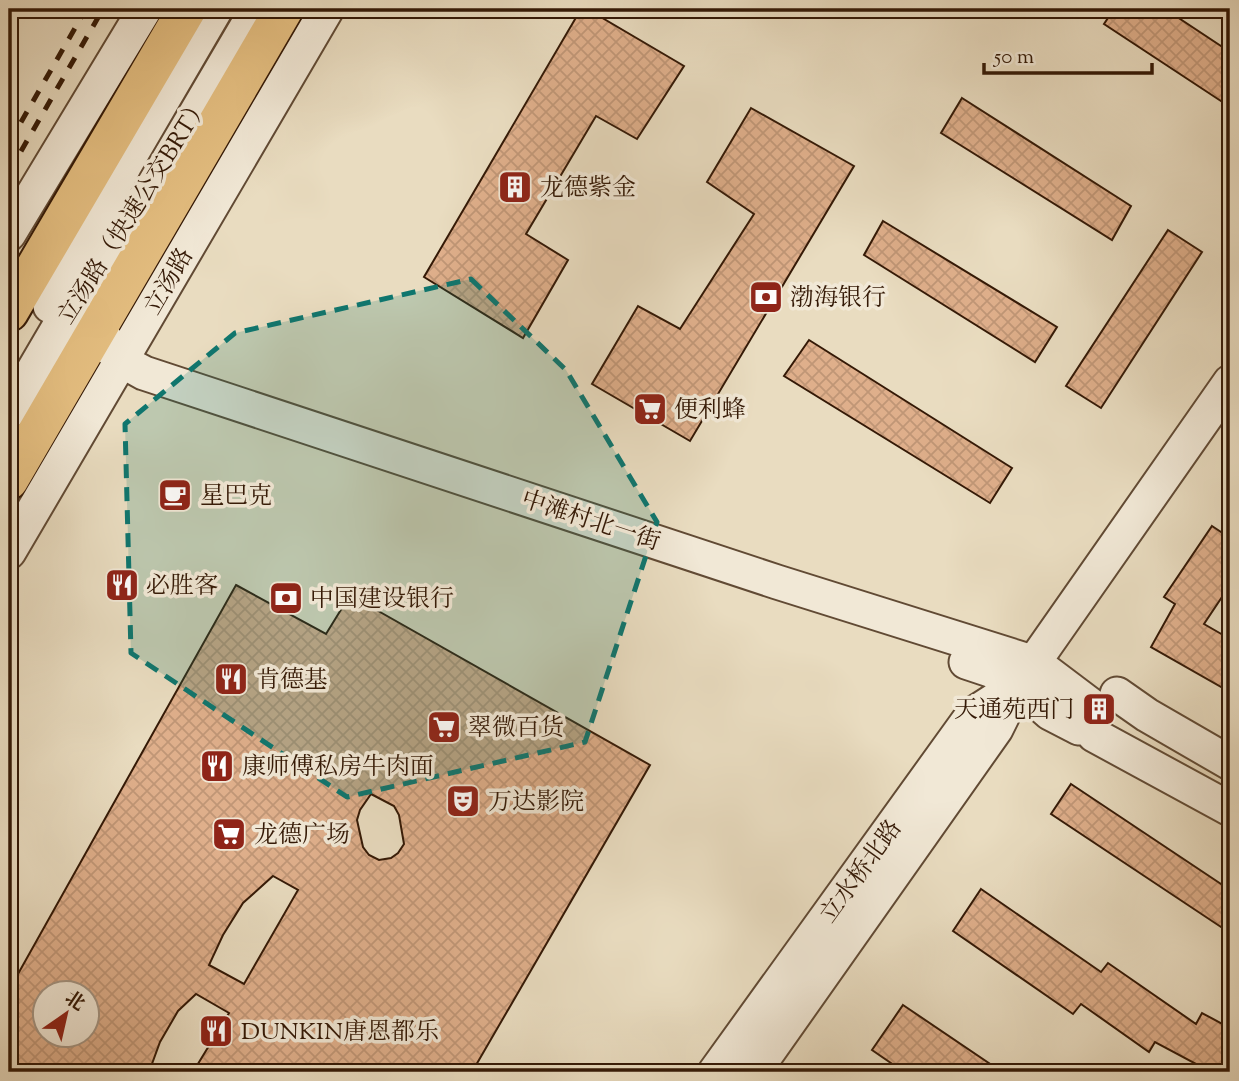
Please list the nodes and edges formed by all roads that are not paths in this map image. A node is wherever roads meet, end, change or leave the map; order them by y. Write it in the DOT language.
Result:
graph roads {
  1 [pos="145,9"];
  2 [pos="187,9"];
  3 [pos="216,9"];
  4 [pos="257,9"];
  5 [pos="284,9"];
  6 [pos="327,9"];
  7 [pos="9,234"];
  8 [pos="9,309"];
  9 [pos="100,327"];
  10 [pos="76,368"];
  11 [pos="117,368"];
  12 [pos="9,377"];
  13 [pos="1230,382"];
  14 [pos="9,412"];
  15 [pos="9,480"];
  16 [pos="9,552"];
  17 [pos="1026,674"];
  18 [pos="1099,710"];
  19 [pos="1230,762"];
  20 [pos="1230,808"];
  21 [pos="715,1072"];
  22 [pos="754,1072"];
  1 -- 7 [label="street"];
  2 -- 8 [label="main road"];
  3 -- 12 [label="street, 立汤路（快速公交BRT）"];
  4 -- 14 [label="street, 立汤路（快速公交BRT）"];
  5 -- 9 [label="main road, 立汤路"];
  6 -- 11 [label="street, 立汤路"];
  9 -- 10 [label="main road, 立汤路"];
  9 -- 11 [label="street"];
  10 -- 11 [label="street, 中滩村北一街"];
  10 -- 15 [label="main road, 立汤路"];
  11 -- 16 [label="street, 立汤路"];
  11 -- 17 [label="street, 中滩村北一街"];
  13 -- 17 [label="street, 立水桥北路"];
  17 -- 18 [label="street, 中滩村北一街"];
  17 -- 18 [label="street"];
  17 -- 21 [label="street, 立水桥北路"];
  17 -- 22 [label="street, 立水桥北路"];
  18 -- 19 [label="street"];
  18 -- 20 [label="street, 中滩村北一街"];
}
